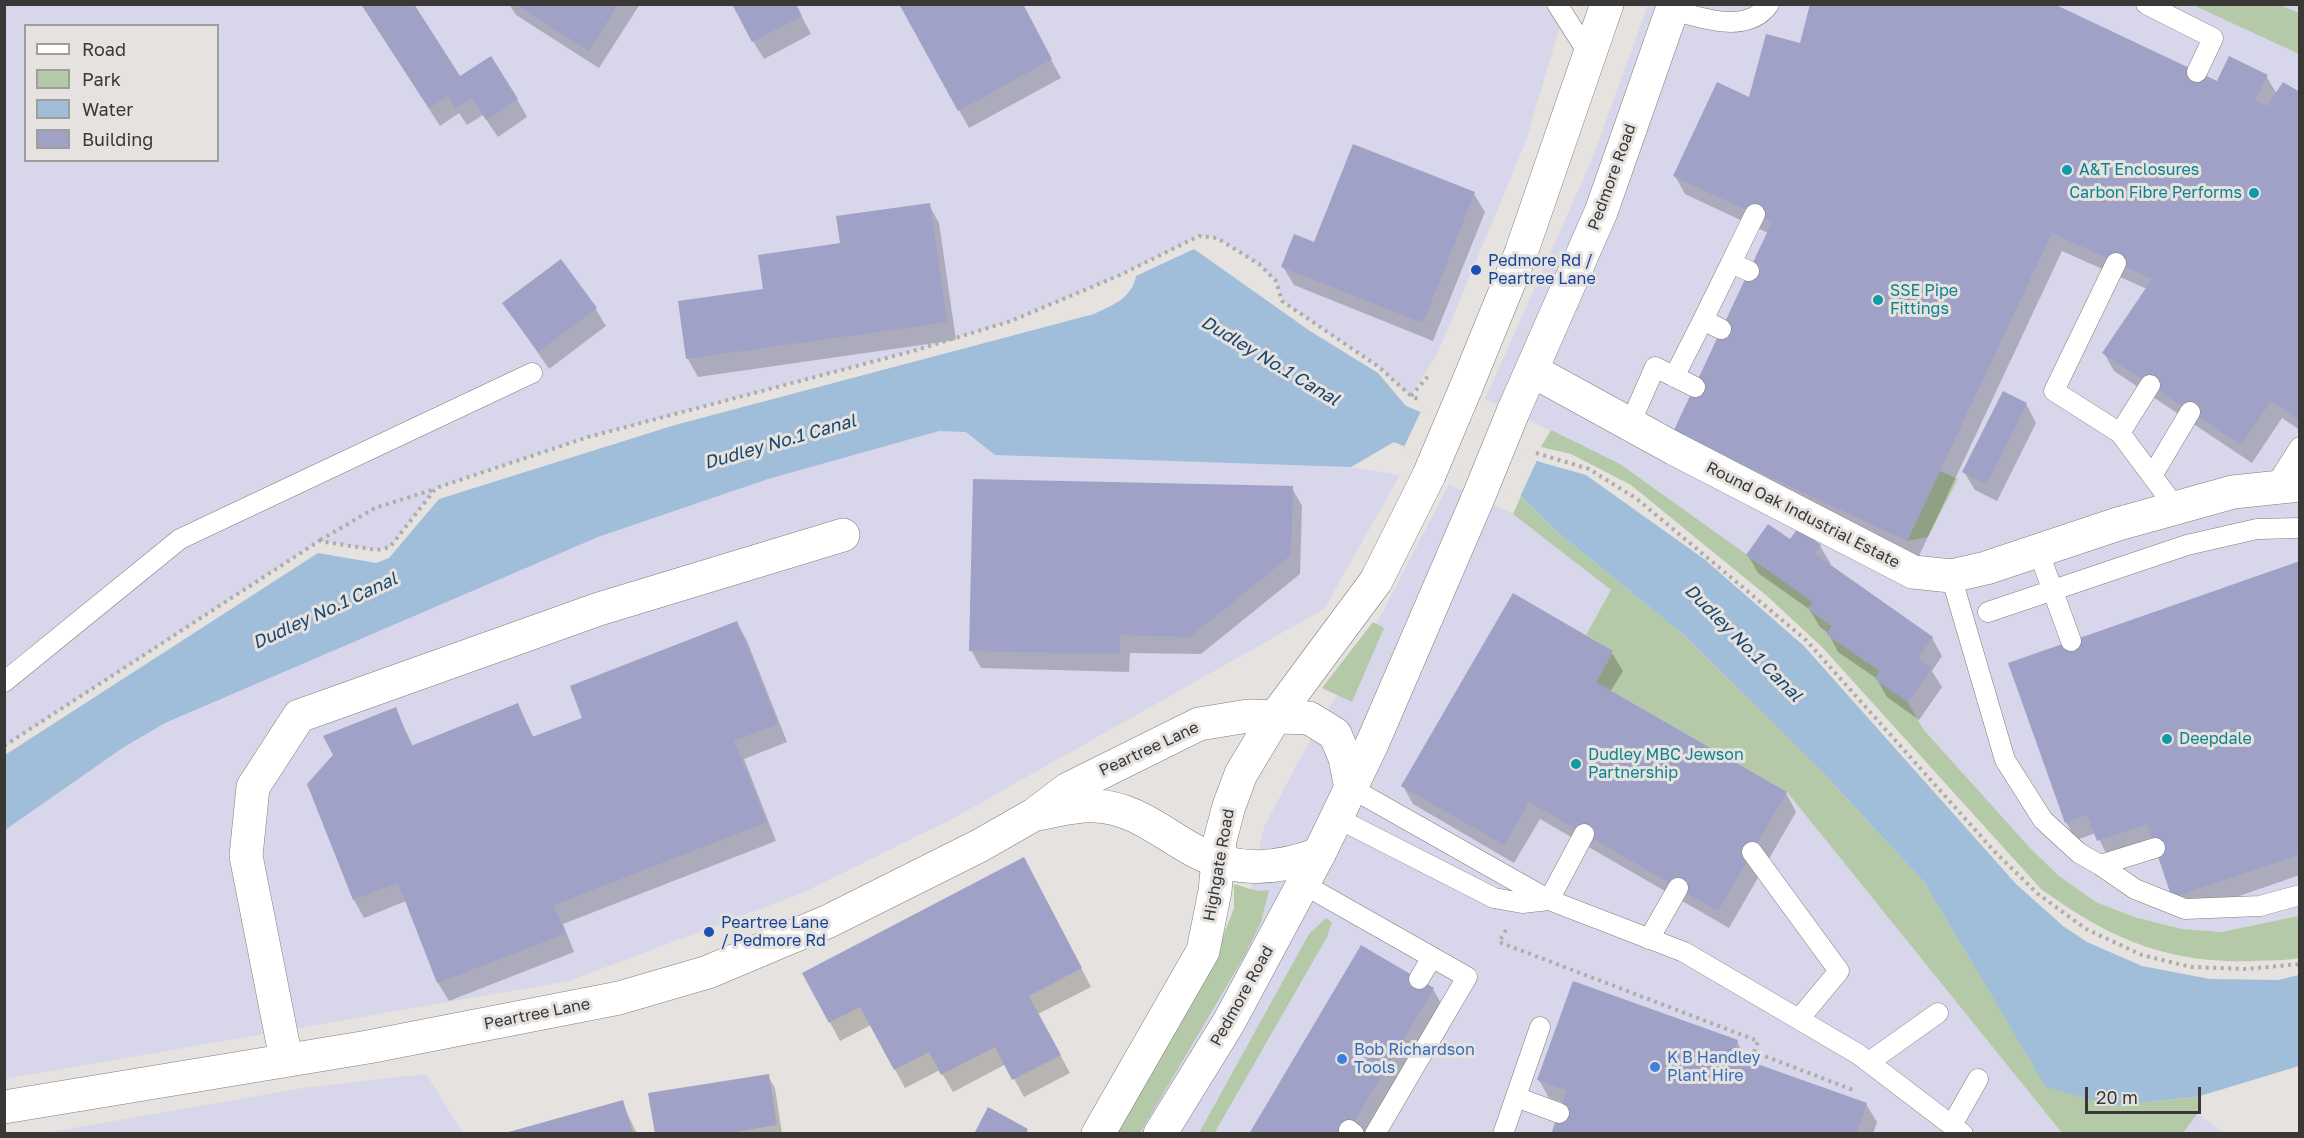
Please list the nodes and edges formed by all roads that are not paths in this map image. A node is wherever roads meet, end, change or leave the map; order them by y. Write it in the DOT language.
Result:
graph roads {
  1 [pos="1557,4"];
  2 [pos="1607,4"];
  3 [pos="1768,4"];
  4 [pos="2146,4"];
  5 [pos="1674,7"];
  6 [pos="1590,56"];
  7 [pos="2197,72"];
  8 [pos="1755,214"];
  9 [pos="2116,263"];
  10 [pos="1703,320"];
  11 [pos="1721,329"];
  12 [pos="1533,371"];
  13 [pos="532,373"];
  14 [pos="1674,377"];
  15 [pos="2150,385"];
  16 [pos="1695,387"];
  17 [pos="2190,412"];
  18 [pos="1630,424"];
  19 [pos="2120,433"];
  20 [pos="2300,447"];
  21 [pos="2152,477"];
  22 [pos="2287,485"];
  23 [pos="2176,508"];
  24 [pos="2300,528"];
  25 [pos="843,535"];
  26 [pos="2038,550"];
  27 [pos="1951,576"];
  28 [pos="2053,591"];
  29 [pos="1988,612"];
  30 [pos="2071,641"];
  31 [pos="4,682"];
  32 [pos="1275,717"];
  33 [pos="1351,788"];
  34 [pos="1035,814"];
  35 [pos="1337,818"];
  36 [pos="1584,834"];
  37 [pos="2155,848"];
  38 [pos="1752,852"];
  39 [pos="1319,855"];
  40 [pos="1219,861"];
  41 [pos="2100,865"];
  42 [pos="1303,884"];
  43 [pos="1678,888"];
  44 [pos="2300,895"];
  45 [pos="1549,900"];
  46 [pos="1649,939"];
  47 [pos="1432,957"];
  48 [pos="1419,979"];
  49 [pos="1938,1013"];
  50 [pos="1799,1019"];
  51 [pos="1540,1027"];
  52 [pos="286,1059"];
  53 [pos="1869,1062"];
  54 [pos="1978,1079"];
  55 [pos="1516,1097"];
  56 [pos="4,1107"];
  57 [pos="1559,1113"];
  58 [pos="1957,1129"];
  59 [pos="1098,1134"];
  60 [pos="1160,1134"];
  61 [pos="1375,1134"];
  62 [pos="1503,1134"];
  1 -- 6 [label="lane"];
  2 -- 6 [label="main road"];
  3 -- 5 [label="lane"];
  4 -- 7 [label="lane"];
  5 -- 12 [label="main road, Pedmore Road"];
  6 -- 32 [label="main road, bridge"];
  8 -- 10 [label="lane"];
  9 -- 19 [label="lane"];
  10 -- 11 [label="lane"];
  10 -- 14 [label="lane"];
  12 -- 18 [label="main road, Round Oak Industrial Estate"];
  12 -- 33 [label="main road, Pedmore Road, bridge"];
  13 -- 31 [label="lane"];
  14 -- 16 [label="lane"];
  14 -- 18 [label="lane"];
  15 -- 19 [label="lane"];
  17 -- 21 [label="lane"];
  18 -- 27 [label="main road, Round Oak Industrial Estate"];
  19 -- 21 [label="lane"];
  20 -- 22 [label="lane"];
  21 -- 23 [label="lane"];
  22 -- 23 [label="main road, Round Oak Industrial Estate"];
  23 -- 26 [label="main road, Round Oak Industrial Estate"];
  24 -- 28 [label="lane"];
  25 -- 52 [label="main road"];
  26 -- 27 [label="main road, Round Oak Industrial Estate"];
  26 -- 28 [label="lane"];
  27 -- 41 [label="lane"];
  28 -- 29 [label="lane"];
  28 -- 30 [label="lane"];
  32 -- 33 [label="main road"];
  32 -- 34 [label="main road, Peartree Lane"];
  32 -- 40 [label="main road, Highgate Road"];
  33 -- 35 [label="main road"];
  33 -- 45 [label="lane"];
  34 -- 40 [label="main road, Peartree Lane"];
  34 -- 52 [label="main road, Peartree Lane"];
  35 -- 39 [label="main road"];
  35 -- 45 [label="lane"];
  36 -- 45 [label="lane"];
  37 -- 41 [label="lane"];
  38 -- 50 [label="lane"];
  39 -- 40 [label="main road"];
  39 -- 42 [label="main road, Pedmore Road"];
  40 -- 59 [label="main road, Highgate Road"];
  41 -- 44 [label="lane"];
  42 -- 47 [label="lane"];
  42 -- 60 [label="main road, Pedmore Road"];
  43 -- 46 [label="lane"];
  45 -- 46 [label="lane"];
  46 -- 50 [label="lane"];
  47 -- 48 [label="lane"];
  47 -- 61 [label="lane"];
  49 -- 53 [label="lane"];
  50 -- 53 [label="lane"];
  51 -- 55 [label="lane"];
  52 -- 56 [label="main road, Peartree Lane"];
  53 -- 58 [label="lane"];
  54 -- 58 [label="lane"];
  55 -- 57 [label="lane"];
  55 -- 62 [label="lane"];
}
